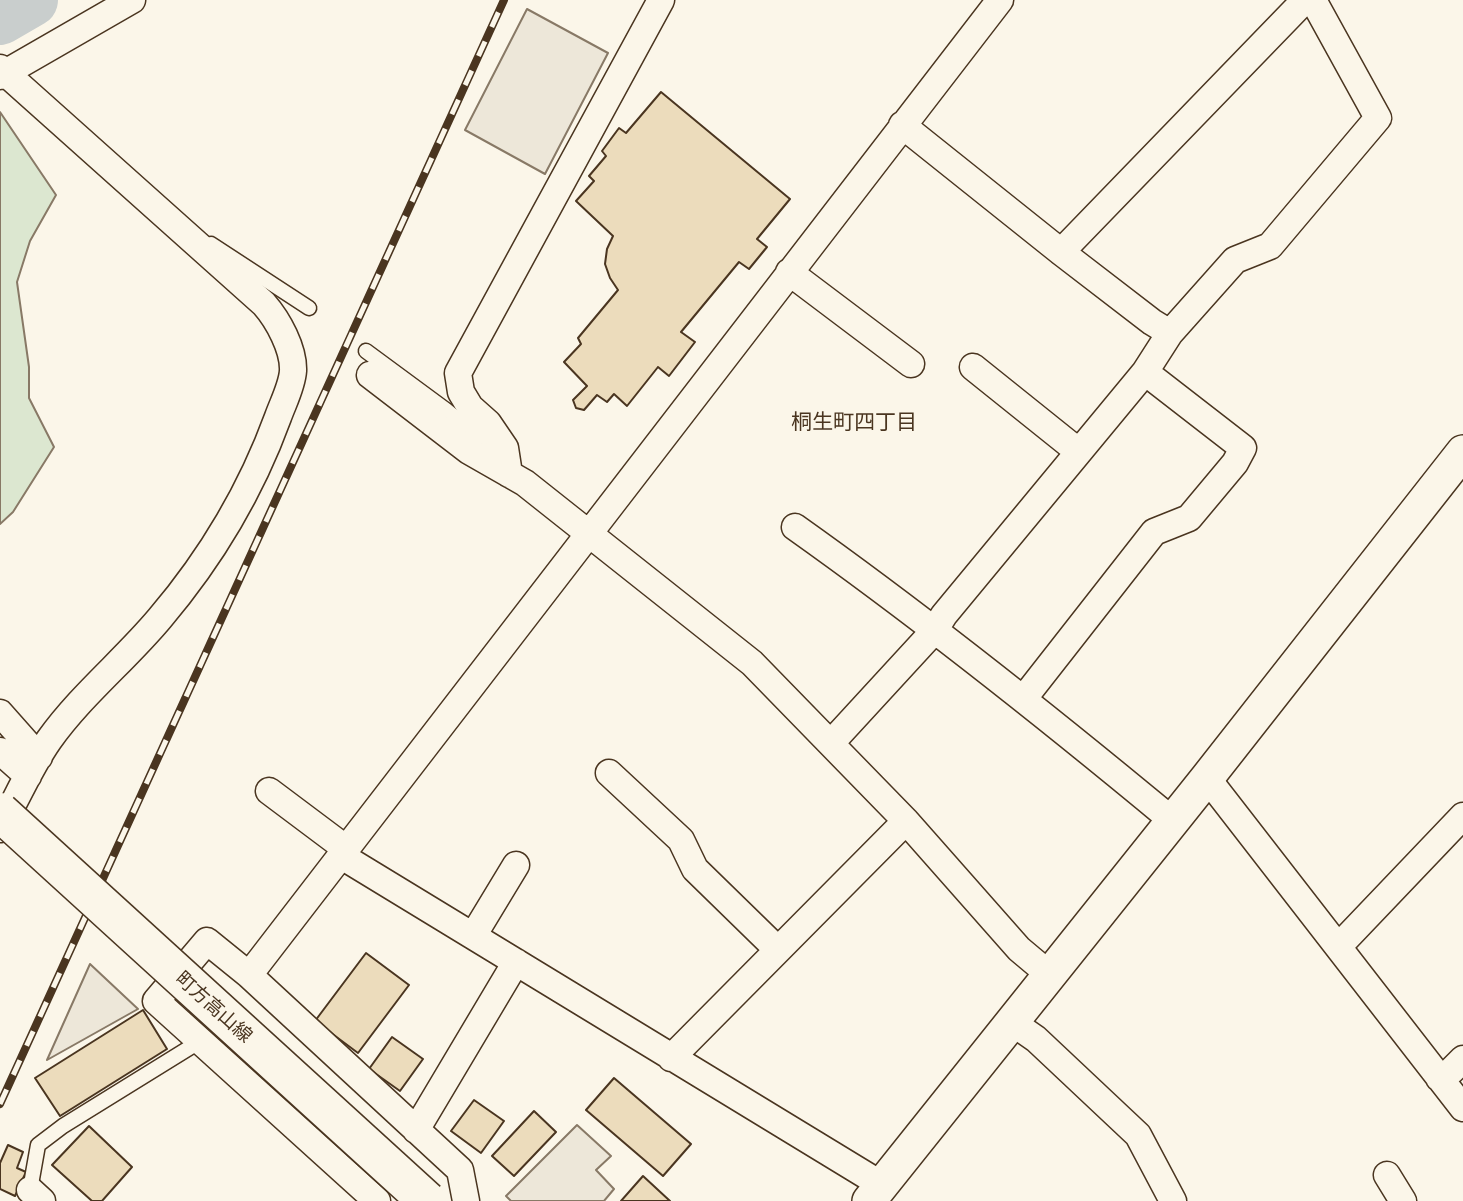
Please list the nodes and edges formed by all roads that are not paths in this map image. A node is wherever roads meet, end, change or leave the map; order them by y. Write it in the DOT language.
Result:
graph roads {
  1 [pos="132,0"];
  2 [pos="661,0"];
  3 [pos="1000,0"];
  4 [pos="1305,0"];
  5 [pos="1313,0"];
  6 [pos="1,72"];
  7 [pos="902,125"];
  8 [pos="170,221"];
  9 [pos="1060,253"];
  10 [pos="789,272"];
  11 [pos="309,309"];
  12 [pos="1170,332"];
  13 [pos="368,363"];
  14 [pos="911,364"];
  15 [pos="973,367"];
  16 [pos="1145,372"];
  17 [pos="1080,449"];
  18 [pos="1463,453"];
  19 [pos="508,467"];
  20 [pos="795,527"];
  21 [pos="588,533"];
  22 [pos="934,631"];
  23 [pos="1024,698"];
  24 [pos="0,713"];
  25 [pos="831,743"];
  26 [pos="0,751"];
  27 [pos="34,766"];
  28 [pos="609,773"];
  29 [pos="1207,778"];
  30 [pos="268,791"];
  31 [pos="0,812"];
  32 [pos="1463,816"];
  33 [pos="905,821"];
  34 [pos="1173,821"];
  35 [pos="0,829"];
  36 [pos="343,852"];
  37 [pos="516,865"];
  38 [pos="473,936"];
  39 [pos="1338,947"];
  40 [pos="778,950"];
  41 [pos="516,962"];
  42 [pos="248,975"];
  43 [pos="1050,975"];
  44 [pos="1013,1023"];
  45 [pos="202,1040"];
  46 [pos="671,1058"];
  47 [pos="1463,1059"];
  48 [pos="1439,1078"];
  49 [pos="1463,1108"];
  50 [pos="416,1130"];
  51 [pos="1387,1175"];
  52 [pos="876,1193"];
  53 [pos="36,1195"];
  54 [pos="377,1201"];
  55 [pos="428,1201"];
  56 [pos="466,1201"];
  57 [pos="1173,1201"];
  58 [pos="1403,1201"];
  1 -- 6 [label="street"];
  2 -- 19 [label="street"];
  3 -- 7 [label="street"];
  4 -- 9 [label="street"];
  5 -- 12 [label="street"];
  6 -- 8 [label="street"];
  7 -- 9 [label="street"];
  7 -- 10 [label="street"];
  8 -- 11 [label="lane"];
  8 -- 27 [label="street"];
  9 -- 12 [label="street"];
  10 -- 14 [label="street"];
  10 -- 21 [label="street"];
  12 -- 16 [label="street"];
  13 -- 19 [label="street"];
  15 -- 17 [label="street"];
  16 -- 17 [label="street"];
  16 -- 23 [label="street"];
  17 -- 22 [label="street"];
  18 -- 29 [label="street"];
  19 -- 21 [label="street"];
  20 -- 22 [label="street"];
  21 -- 25 [label="street"];
  21 -- 36 [label="street"];
  22 -- 23 [label="street"];
  22 -- 25 [label="street"];
  23 -- 34 [label="street"];
  24 -- 27 [label="street"];
  25 -- 33 [label="street"];
  26 -- 27 [label="street"];
  27 -- 35 [label="street"];
  28 -- 40 [label="street"];
  29 -- 34 [label="street"];
  29 -- 39 [label="street"];
  30 -- 36 [label="street"];
  31 -- 55 [label="main road, 町方高山線, bridge"];
  32 -- 39 [label="street"];
  33 -- 40 [label="street"];
  33 -- 43 [label="street"];
  34 -- 43 [label="street"];
  36 -- 38 [label="street"];
  36 -- 42 [label="street"];
  37 -- 38 [label="street"];
  38 -- 41 [label="street"];
  39 -- 48 [label="street"];
  40 -- 46 [label="street"];
  41 -- 46 [label="street"];
  41 -- 50 [label="street"];
  42 -- 45 [label="street"];
  42 -- 50 [label="street"];
  43 -- 44 [label="street"];
  44 -- 52 [label="street"];
  44 -- 57 [label="street"];
  45 -- 53 [label="lane"];
  45 -- 54 [label="street"];
  46 -- 52 [label="street"];
  47 -- 48 [label="street"];
  48 -- 49 [label="street"];
  50 -- 56 [label="street"];
  51 -- 58 [label="street"];
}
